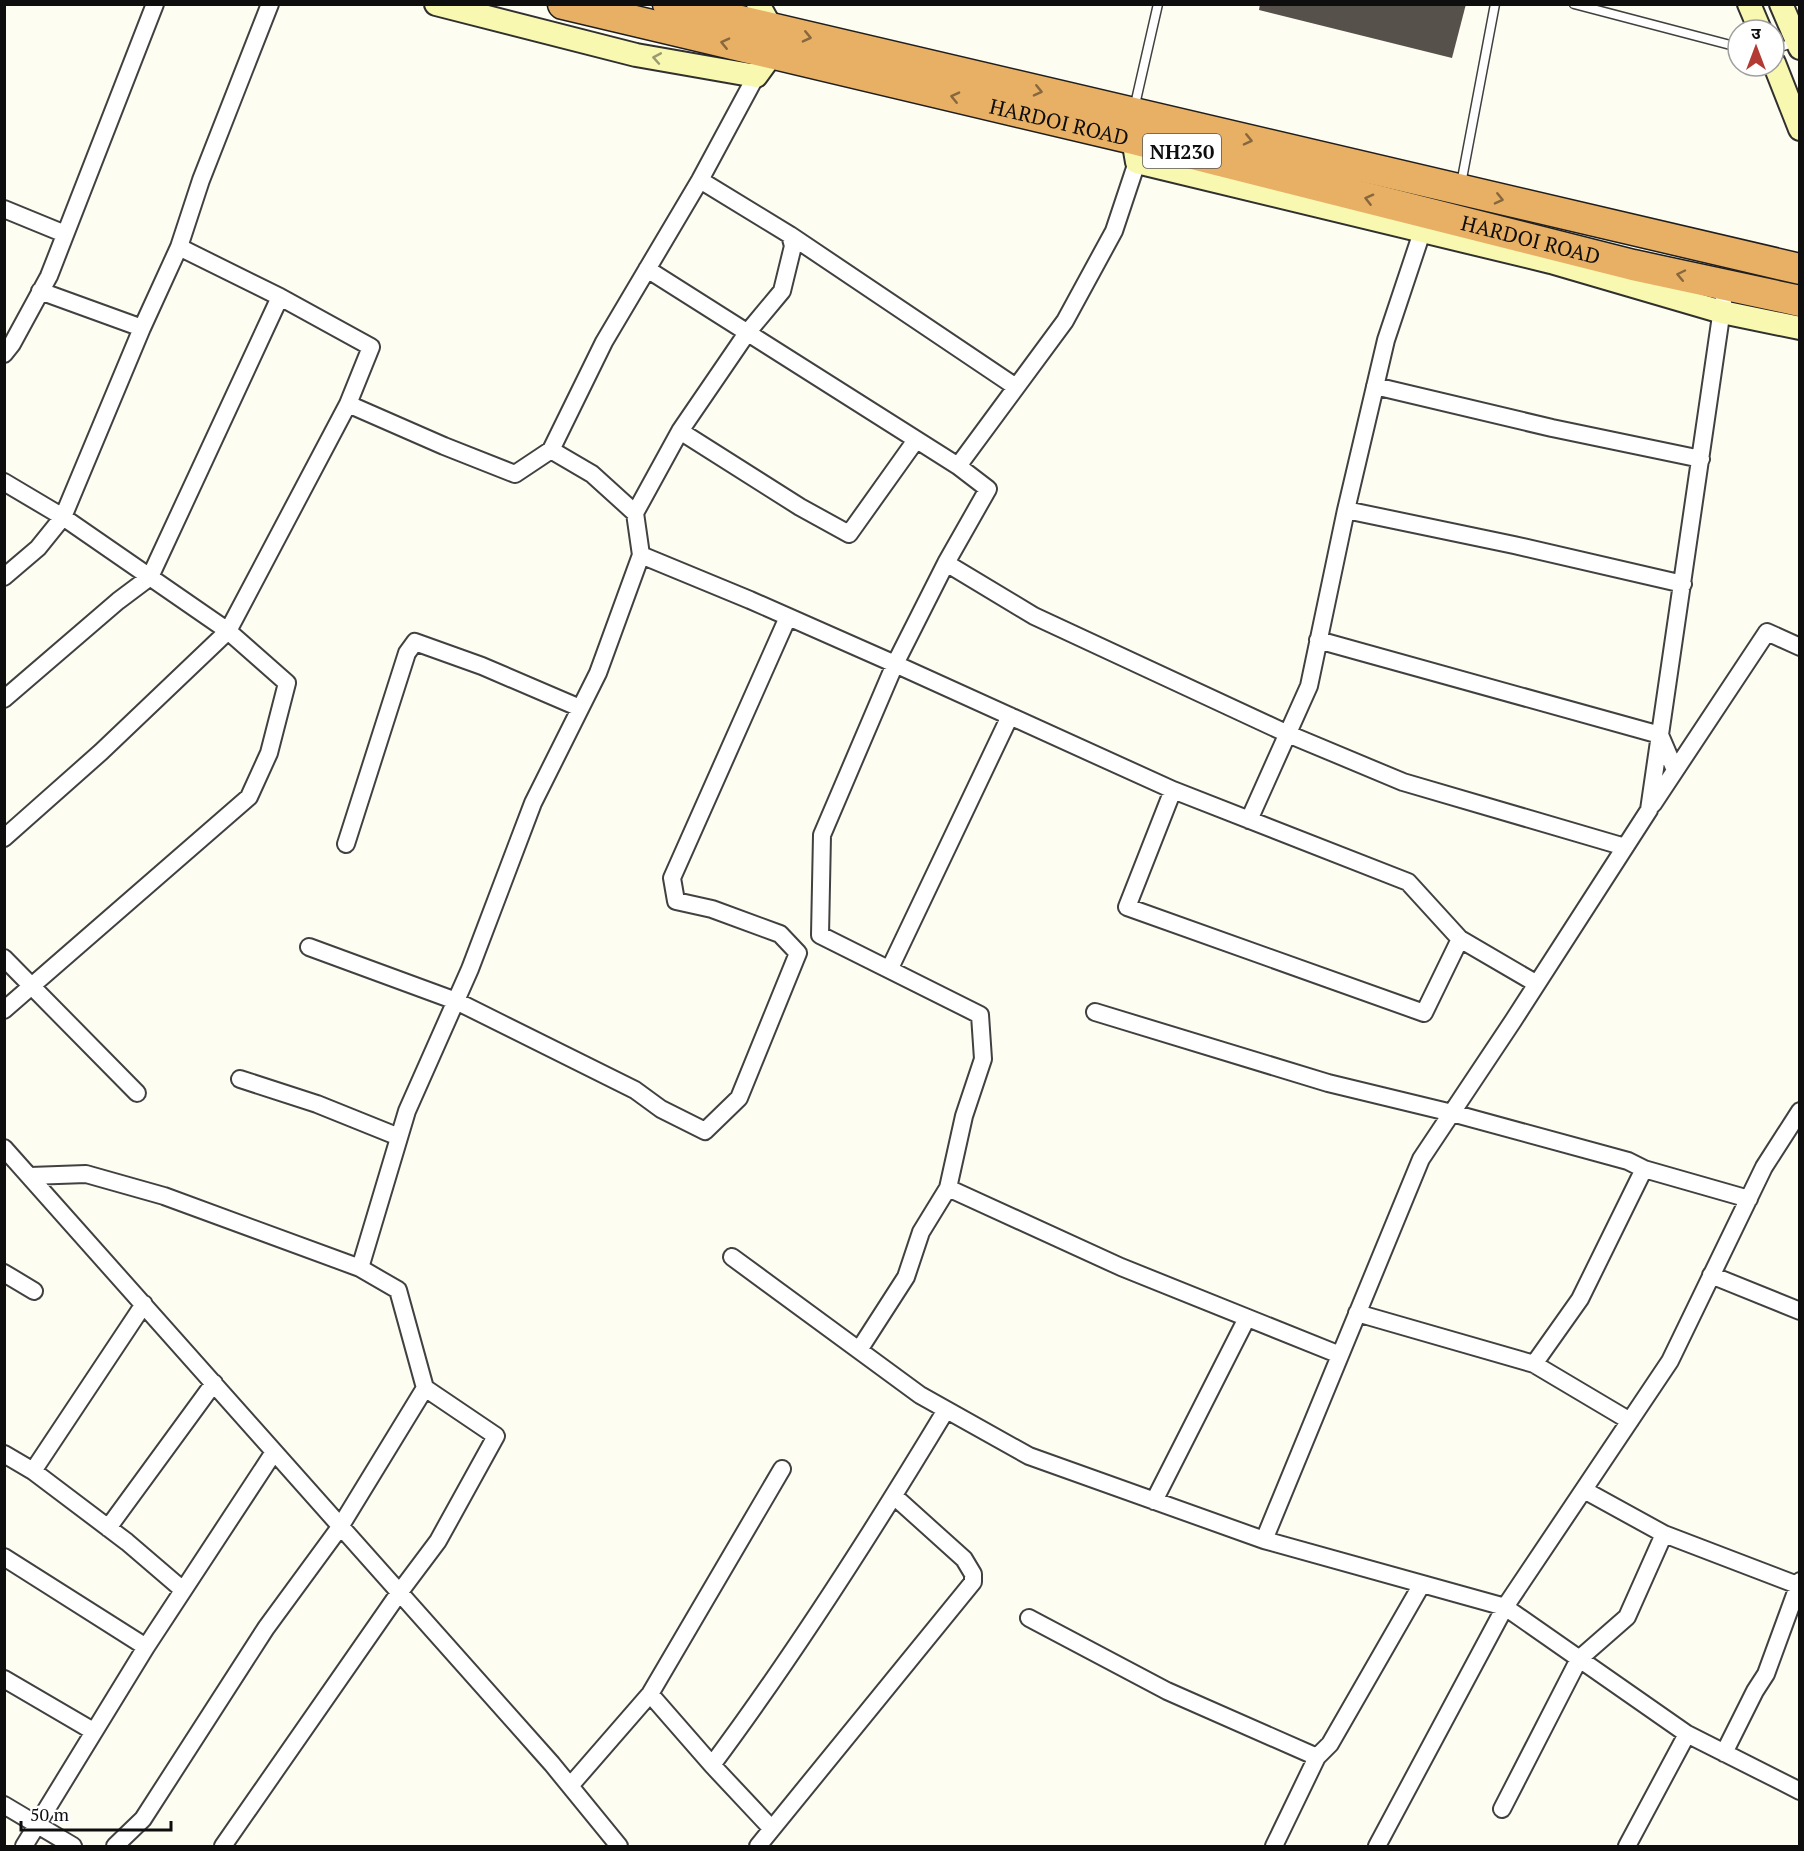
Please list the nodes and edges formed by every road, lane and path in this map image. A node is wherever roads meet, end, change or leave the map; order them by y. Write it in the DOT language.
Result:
graph roads {
  1 [pos="155,4"];
  2 [pos="270,4"];
  3 [pos="436,4"];
  4 [pos="563,4"];
  5 [pos="668,4"];
  6 [pos="1158,4"];
  7 [pos="1495,4"];
  8 [pos="1574,4"];
  9 [pos="1749,4"];
  10 [pos="1781,4"];
  11 [pos="1755,18"];
  12 [pos="764,41"];
  13 [pos="1726,44"];
  14 [pos="1798,45"];
  15 [pos="1780,78"];
  16 [pos="1800,129"];
  17 [pos="1134,138"];
  18 [pos="700,180"];
  19 [pos="1460,190"];
  20 [pos="4,209"];
  21 [pos="1422,232"];
  22 [pos="65,234"];
  23 [pos="790,235"];
  24 [pos="179,247"];
  25 [pos="647,269"];
  26 [pos="1800,269"];
  27 [pos="40,291"];
  28 [pos="280,297"];
  29 [pos="1724,299"];
  30 [pos="1800,301"];
  31 [pos="142,328"];
  32 [pos="1800,328"];
  33 [pos="11,332"];
  34 [pos="747,333"];
  35 [pos="4,354"];
  36 [pos="1375,386"];
  37 [pos="1016,387"];
  38 [pos="348,404"];
  39 [pos="680,431"];
  40 [pos="916,440"];
  41 [pos="551,450"];
  42 [pos="1701,459"];
  43 [pos="958,466"];
  44 [pos="4,482"];
  45 [pos="1346,510"];
  46 [pos="635,513"];
  47 [pos="63,517"];
  48 [pos="641,555"];
  49 [pos="946,563"];
  50 [pos="4,577"];
  51 [pos="150,577"];
  52 [pos="1683,584"];
  53 [pos="788,617"];
  54 [pos="228,631"];
  55 [pos="1318,640"];
  56 [pos="1800,647"];
  57 [pos="895,664"];
  58 [pos="4,699"];
  59 [pos="580,708"];
  60 [pos="1010,716"];
  61 [pos="1288,734"];
  62 [pos="1660,735"];
  63 [pos="1675,770"];
  64 [pos="1173,790"];
  65 [pos="1649,810"];
  66 [pos="1249,820"];
  67 [pos="4,838"];
  68 [pos="346,844"];
  69 [pos="1625,847"];
  70 [pos="1461,939"];
  71 [pos="309,947"];
  72 [pos="4,958"];
  73 [pos="890,968"];
  74 [pos="1537,984"];
  75 [pos="32,986"];
  76 [pos="456,1001"];
  77 [pos="4,1010"];
  78 [pos="1095,1012"];
  79 [pos="240,1079"];
  80 [pos="137,1093"];
  81 [pos="1800,1111"];
  82 [pos="1452,1113"];
  83 [pos="399,1137"];
  84 [pos="4,1148"];
  85 [pos="1644,1169"];
  86 [pos="30,1176"];
  87 [pos="948,1188"];
  88 [pos="1749,1199"];
  89 [pos="732,1257"];
  90 [pos="360,1268"];
  91 [pos="4,1272"];
  92 [pos="1712,1275"];
  93 [pos="34,1292"];
  94 [pos="144,1304"];
  95 [pos="1800,1311"];
  96 [pos="1357,1313"];
  97 [pos="1247,1318"];
  98 [pos="858,1350"];
  99 [pos="1340,1354"];
  100 [pos="1534,1364"];
  101 [pos="214,1383"];
  102 [pos="425,1388"];
  103 [pos="946,1410"];
  104 [pos="1630,1421"];
  105 [pos="274,1452"];
  106 [pos="4,1454"];
  107 [pos="782,1469"];
  108 [pos="33,1471"];
  109 [pos="1584,1490"];
  110 [pos="894,1496"];
  111 [pos="1154,1501"];
  112 [pos="340,1527"];
  113 [pos="108,1528"];
  114 [pos="1664,1534"];
  115 [pos="1264,1540"];
  116 [pos="4,1557"];
  117 [pos="1422,1584"];
  118 [pos="1799,1584"];
  119 [pos="183,1590"];
  120 [pos="399,1593"];
  121 [pos="1505,1607"];
  122 [pos="1029,1618"];
  123 [pos="146,1647"];
  124 [pos="1579,1659"];
  125 [pos="4,1679"];
  126 [pos="650,1694"];
  127 [pos="93,1731"];
  128 [pos="1687,1734"];
  129 [pos="1724,1753"];
  130 [pos="1317,1756"];
  131 [pos="712,1765"];
  132 [pos="570,1786"];
  133 [pos="1800,1791"];
  134 [pos="4,1805"];
  135 [pos="1502,1809"];
  136 [pos="38,1824"];
  137 [pos="772,1829"];
  138 [pos="24,1846"];
  139 [pos="73,1846"];
  140 [pos="115,1846"];
  141 [pos="223,1846"];
  142 [pos="619,1846"];
  143 [pos="758,1846"];
  144 [pos="1274,1846"];
  145 [pos="1377,1846"];
  146 [pos="1628,1846"];
  1 -- 22 [label="street"];
  2 -- 24 [label="street"];
  12 -- 3 [label="street, one-way"];
  12 -- 4 [label="highway, HARDOI ROAD / NH230, one-way"];
  5 -- 12 [label="highway, HARDOI ROAD / NH230"];
  6 -- 17 [label="lane"];
  7 -- 19 [label="lane"];
  8 -- 13 [label="lane"];
  9 -- 11 [label="street"];
  10 -- 14 [label="street"];
  12 -- 17 [label="highway, HARDOI ROAD / NH230"];
  12 -- 18 [label="street"];
  15 -- 16 [label="street"];
  17 -- 19 [label="highway, HARDOI ROAD / NH230, one-way"];
  17 -- 21 [label="street"];
  29 -- 17 [label="highway, HARDOI ROAD / NH230, one-way"];
  17 -- 37 [label="street"];
  18 -- 23 [label="street"];
  18 -- 25 [label="street"];
  19 -- 26 [label="highway, HARDOI ROAD / NH230, one-way"];
  20 -- 22 [label="street"];
  21 -- 29 [label="street"];
  21 -- 36 [label="street"];
  22 -- 27 [label="street"];
  23 -- 34 [label="street"];
  23 -- 37 [label="street"];
  24 -- 28 [label="street"];
  24 -- 31 [label="street"];
  25 -- 34 [label="street"];
  25 -- 41 [label="street"];
  27 -- 31 [label="street"];
  27 -- 33 [label="street"];
  28 -- 38 [label="street"];
  28 -- 51 [label="street"];
  29 -- 30 [label="highway, HARDOI ROAD / NH230"];
  29 -- 32 [label="street"];
  29 -- 42 [label="street"];
  31 -- 47 [label="street"];
  33 -- 35 [label="street"];
  34 -- 39 [label="street"];
  34 -- 40 [label="street"];
  36 -- 42 [label="street"];
  36 -- 45 [label="street"];
  37 -- 43 [label="street"];
  38 -- 41 [label="street"];
  38 -- 54 [label="street"];
  39 -- 40 [label="street"];
  39 -- 46 [label="street"];
  40 -- 43 [label="street"];
  41 -- 46 [label="street"];
  42 -- 52 [label="street"];
  43 -- 49 [label="street"];
  44 -- 47 [label="street"];
  45 -- 52 [label="street"];
  45 -- 55 [label="street"];
  46 -- 48 [label="street"];
  47 -- 50 [label="street"];
  47 -- 51 [label="street"];
  48 -- 53 [label="street"];
  48 -- 59 [label="street"];
  49 -- 57 [label="street"];
  49 -- 61 [label="street"];
  51 -- 54 [label="street"];
  51 -- 58 [label="street"];
  52 -- 62 [label="street"];
  53 -- 57 [label="street"];
  53 -- 76 [label="street"];
  54 -- 67 [label="street"];
  54 -- 75 [label="street"];
  55 -- 61 [label="street"];
  55 -- 62 [label="street"];
  56 -- 63 [label="street"];
  57 -- 60 [label="street"];
  57 -- 73 [label="street"];
  59 -- 68 [label="street"];
  59 -- 76 [label="street"];
  60 -- 64 [label="street"];
  60 -- 73 [label="street"];
  61 -- 66 [label="street"];
  61 -- 69 [label="street"];
  62 -- 63 [label="street"];
  62 -- 65 [label="street"];
  63 -- 65 [label="street"];
  64 -- 66 [label="street"];
  64 -- 70 [label="street"];
  65 -- 69 [label="street"];
  66 -- 70 [label="street"];
  69 -- 74 [label="street"];
  70 -- 74 [label="street"];
  71 -- 76 [label="street"];
  72 -- 75 [label="street"];
  73 -- 87 [label="street"];
  74 -- 82 [label="street"];
  75 -- 77 [label="street"];
  75 -- 80 [label="street"];
  76 -- 83 [label="street"];
  78 -- 82 [label="street"];
  79 -- 83 [label="street"];
  81 -- 88 [label="street"];
  82 -- 85 [label="street"];
  82 -- 96 [label="street"];
  83 -- 90 [label="street"];
  84 -- 86 [label="street"];
  85 -- 88 [label="street"];
  85 -- 100 [label="street"];
  86 -- 90 [label="street"];
  86 -- 94 [label="street"];
  87 -- 97 [label="street"];
  87 -- 98 [label="street"];
  88 -- 92 [label="street"];
  89 -- 98 [label="street"];
  90 -- 102 [label="street"];
  91 -- 93 [label="street"];
  92 -- 95 [label="street"];
  92 -- 104 [label="street"];
  94 -- 101 [label="street"];
  94 -- 108 [label="street"];
  96 -- 99 [label="street"];
  96 -- 100 [label="street"];
  97 -- 99 [label="street"];
  97 -- 111 [label="street"];
  98 -- 103 [label="street"];
  99 -- 115 [label="street"];
  100 -- 104 [label="street"];
  101 -- 105 [label="street"];
  101 -- 113 [label="street"];
  102 -- 112 [label="street"];
  102 -- 120 [label="street"];
  103 -- 110 [label="street"];
  103 -- 111 [label="street"];
  104 -- 109 [label="street"];
  105 -- 112 [label="street"];
  105 -- 119 [label="street"];
  106 -- 108 [label="street"];
  107 -- 126 [label="street"];
  108 -- 113 [label="street"];
  109 -- 114 [label="street"];
  109 -- 121 [label="street"];
  110 -- 131 [label="street"];
  110 -- 137 [label="street"];
  111 -- 115 [label="street"];
  112 -- 120 [label="street"];
  112 -- 140 [label="street"];
  113 -- 119 [label="street"];
  114 -- 118 [label="street"];
  114 -- 124 [label="street"];
  115 -- 117 [label="street"];
  116 -- 123 [label="street"];
  117 -- 121 [label="street"];
  117 -- 130 [label="street"];
  118 -- 129 [label="street"];
  119 -- 123 [label="street"];
  120 -- 132 [label="street"];
  120 -- 141 [label="street"];
  121 -- 124 [label="street"];
  121 -- 145 [label="street"];
  122 -- 130 [label="street"];
  123 -- 127 [label="street"];
  124 -- 128 [label="street"];
  124 -- 135 [label="street"];
  125 -- 127 [label="street"];
  126 -- 131 [label="street"];
  126 -- 132 [label="street"];
  127 -- 136 [label="street"];
  128 -- 129 [label="street"];
  128 -- 146 [label="street"];
  129 -- 133 [label="street"];
  130 -- 144 [label="street"];
  131 -- 137 [label="street"];
  132 -- 142 [label="street"];
  134 -- 136 [label="street"];
  136 -- 138 [label="street"];
  136 -- 139 [label="street"];
  137 -- 143 [label="street"];
}
